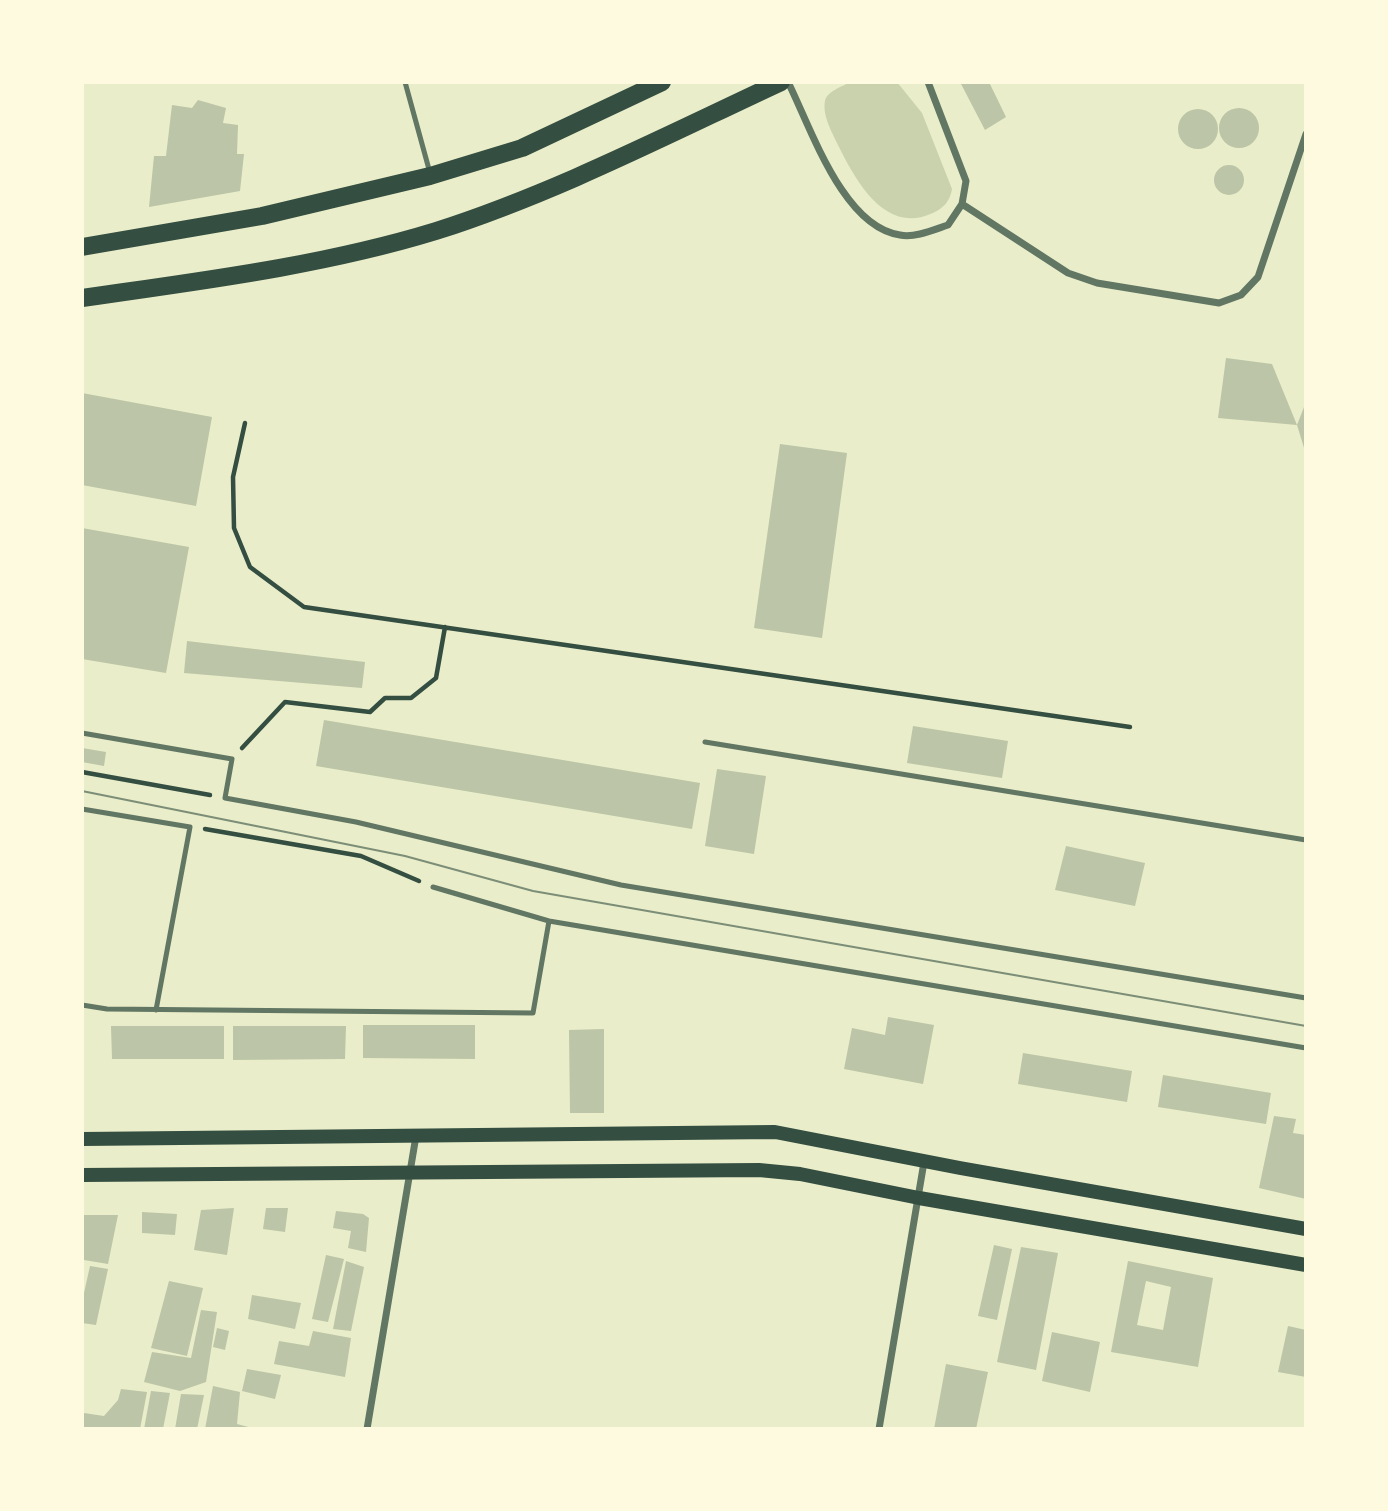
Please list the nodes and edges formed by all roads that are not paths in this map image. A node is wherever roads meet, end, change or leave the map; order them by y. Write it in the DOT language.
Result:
graph roads {
  1 [pos="405,82"];
  2 [pos="662,82"];
  3 [pos="780,82"];
  4 [pos="788,82"];
  5 [pos="928,82"];
  6 [pos="1306,134"];
  7 [pos="430,176"];
  8 [pos="962,204"];
  9 [pos="82,247"];
  10 [pos="82,298"];
  11 [pos="82,733"];
  12 [pos="705,742"];
  13 [pos="82,809"];
  14 [pos="1306,840"];
  15 [pos="433,887"];
  16 [pos="549,921"];
  17 [pos="1306,998"];
  18 [pos="82,1005"];
  19 [pos="156,1010"];
  20 [pos="1306,1048"];
  21 [pos="416,1136"];
  22 [pos="82,1139"];
  23 [pos="924,1162"];
  24 [pos="410,1173"];
  25 [pos="82,1175"];
  26 [pos="919,1198"];
  27 [pos="1306,1228"];
  28 [pos="1306,1265"];
  29 [pos="367,1429"];
  30 [pos="879,1429"];
  1 -- 7 [label="lane"];
  2 -- 7 [label="main road"];
  3 -- 10 [label="main road"];
  4 -- 8 [label="street"];
  5 -- 8 [label="street"];
  6 -- 8 [label="street"];
  7 -- 9 [label="main road"];
  11 -- 17 [label="lane"];
  12 -- 14 [label="lane"];
  13 -- 19 [label="lane"];
  15 -- 16 [label="lane"];
  16 -- 19 [label="lane"];
  16 -- 20 [label="lane"];
  18 -- 19 [label="lane"];
  21 -- 22 [label="main road"];
  21 -- 23 [label="main road"];
  21 -- 24 [label="street"];
  23 -- 26 [label="street"];
  23 -- 27 [label="main road"];
  24 -- 25 [label="main road"];
  24 -- 26 [label="main road"];
  24 -- 29 [label="street"];
  26 -- 28 [label="main road"];
  26 -- 30 [label="street"];
}
